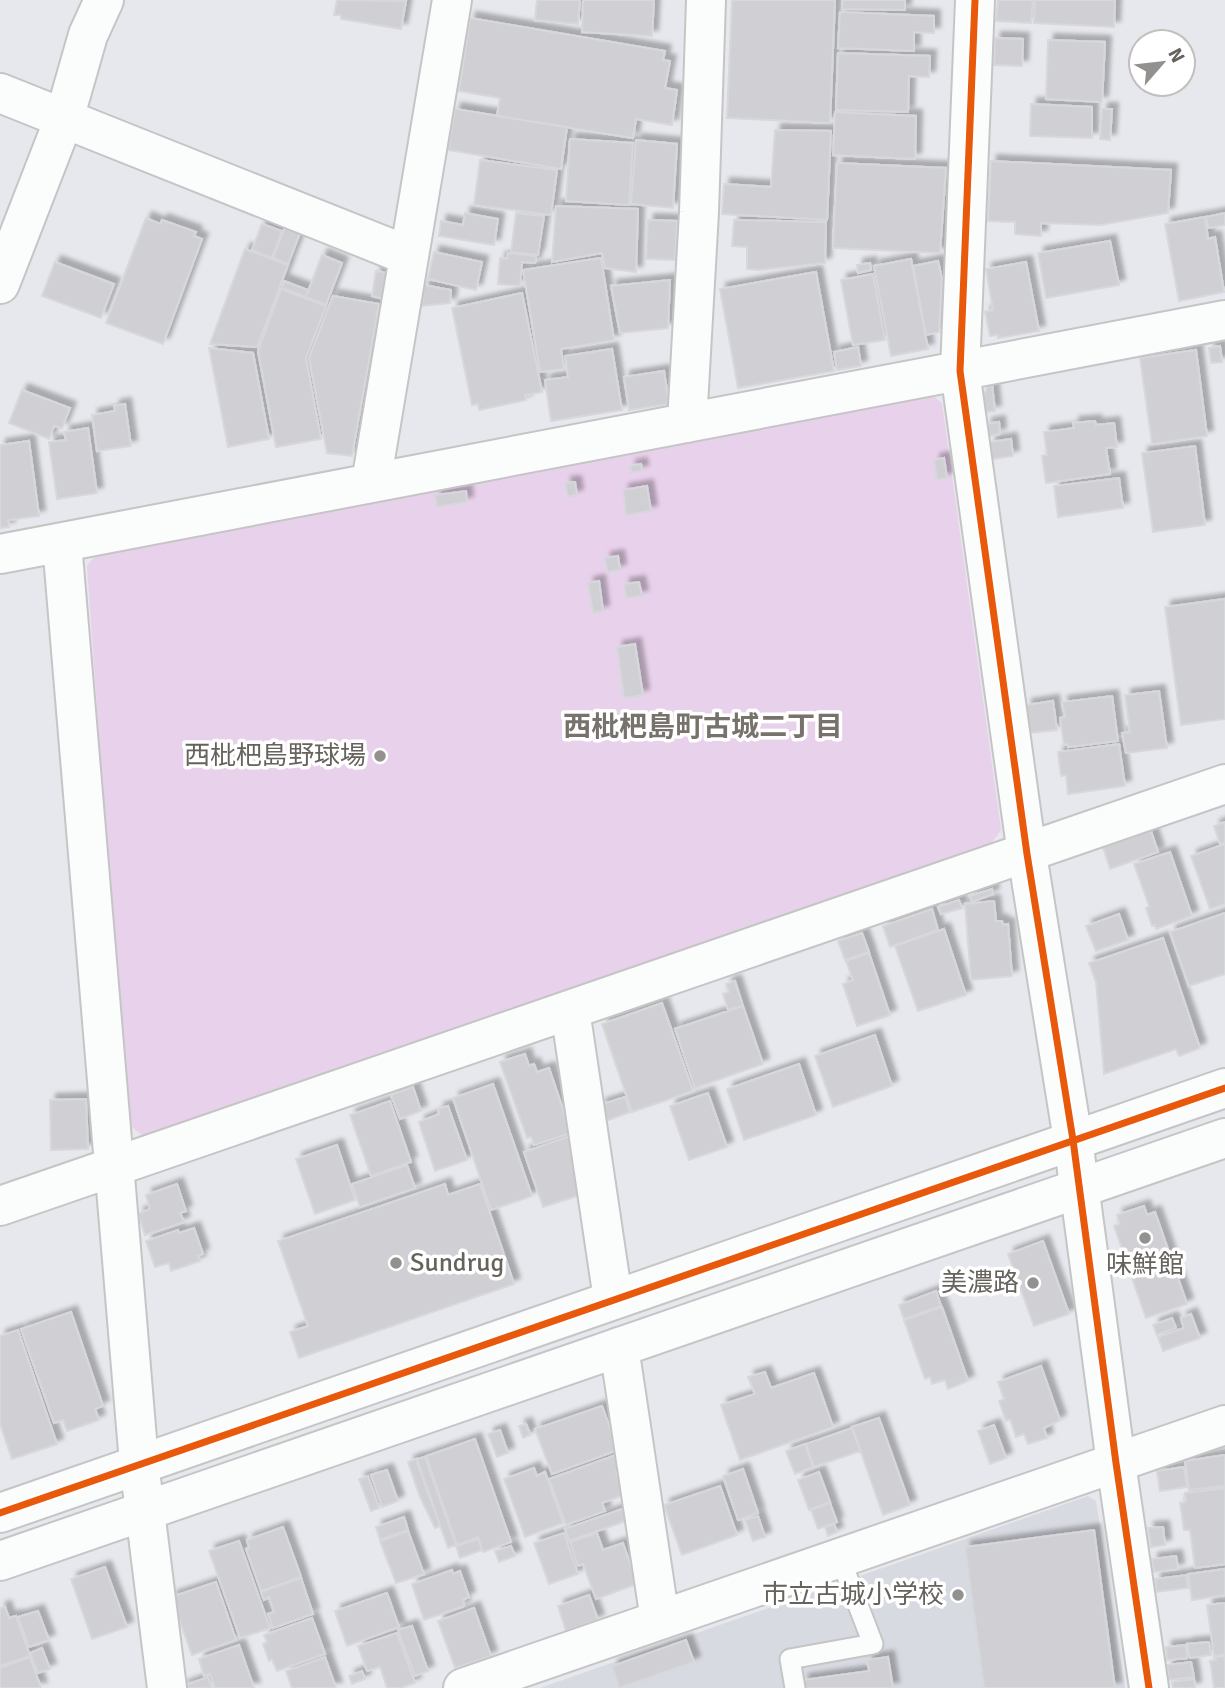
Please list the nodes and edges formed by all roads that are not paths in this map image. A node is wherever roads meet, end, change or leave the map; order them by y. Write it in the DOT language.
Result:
graph roads {
  1 [pos="104,0"];
  2 [pos="452,0"];
  3 [pos="706,0"];
  4 [pos="975,0"];
  5 [pos="0,93"];
  6 [pos="64,119"];
  7 [pos="410,256"];
  8 [pos="0,284"];
  9 [pos="1225,320"];
  10 [pos="960,370"];
  11 [pos="687,423"];
  12 [pos="371,483"];
  13 [pos="61,543"];
  14 [pos="0,554"];
  15 [pos="1225,784"];
  16 [pos="1027,854"];
  17 [pos="570,1010"];
  18 [pos="1225,1088"];
  19 [pos="1225,1138"];
  20 [pos="1073,1140"];
  21 [pos="114,1167"];
  22 [pos="1079,1188"];
  23 [pos="0,1206"];
  24 [pos="613,1299"];
  25 [pos="619,1347"];
  26 [pos="1225,1425"];
  27 [pos="139,1463"];
  28 [pos="1116,1463"];
  29 [pos="143,1510"];
  30 [pos="0,1513"];
  31 [pos="841,1558"];
  32 [pos="0,1561"];
  33 [pos="660,1620"];
  34 [pos="167,1688"];
  35 [pos="463,1688"];
  36 [pos="795,1688"];
  37 [pos="1149,1688"];
  1 -- 6 [label="street"];
  2 -- 7 [label="street"];
  3 -- 11 [label="street"];
  4 -- 10 [label="street"];
  5 -- 6 [label="street"];
  6 -- 7 [label="street"];
  6 -- 8 [label="street"];
  7 -- 12 [label="street"];
  9 -- 10 [label="street"];
  10 -- 11 [label="street"];
  10 -- 16 [label="street"];
  11 -- 12 [label="street"];
  12 -- 13 [label="street"];
  13 -- 14 [label="street"];
  13 -- 21 [label="street"];
  15 -- 16 [label="street"];
  16 -- 17 [label="street"];
  16 -- 20 [label="street"];
  17 -- 21 [label="street"];
  17 -- 24 [label="street"];
  18 -- 20 [label="street"];
  19 -- 22 [label="street"];
  20 -- 22 [label="street"];
  20 -- 24 [label="street"];
  21 -- 23 [label="street"];
  21 -- 27 [label="street"];
  22 -- 25 [label="street"];
  22 -- 28 [label="street"];
  24 -- 27 [label="street"];
  25 -- 29 [label="street"];
  25 -- 33 [label="street"];
  26 -- 28 [label="street"];
  27 -- 29 [label="street"];
  27 -- 30 [label="street"];
  28 -- 31 [label="street"];
  28 -- 37 [label="street"];
  29 -- 32 [label="street"];
  29 -- 34 [label="street"];
  31 -- 33 [label="street"];
  31 -- 36 [label="lane"];
  33 -- 35 [label="street"];
}
